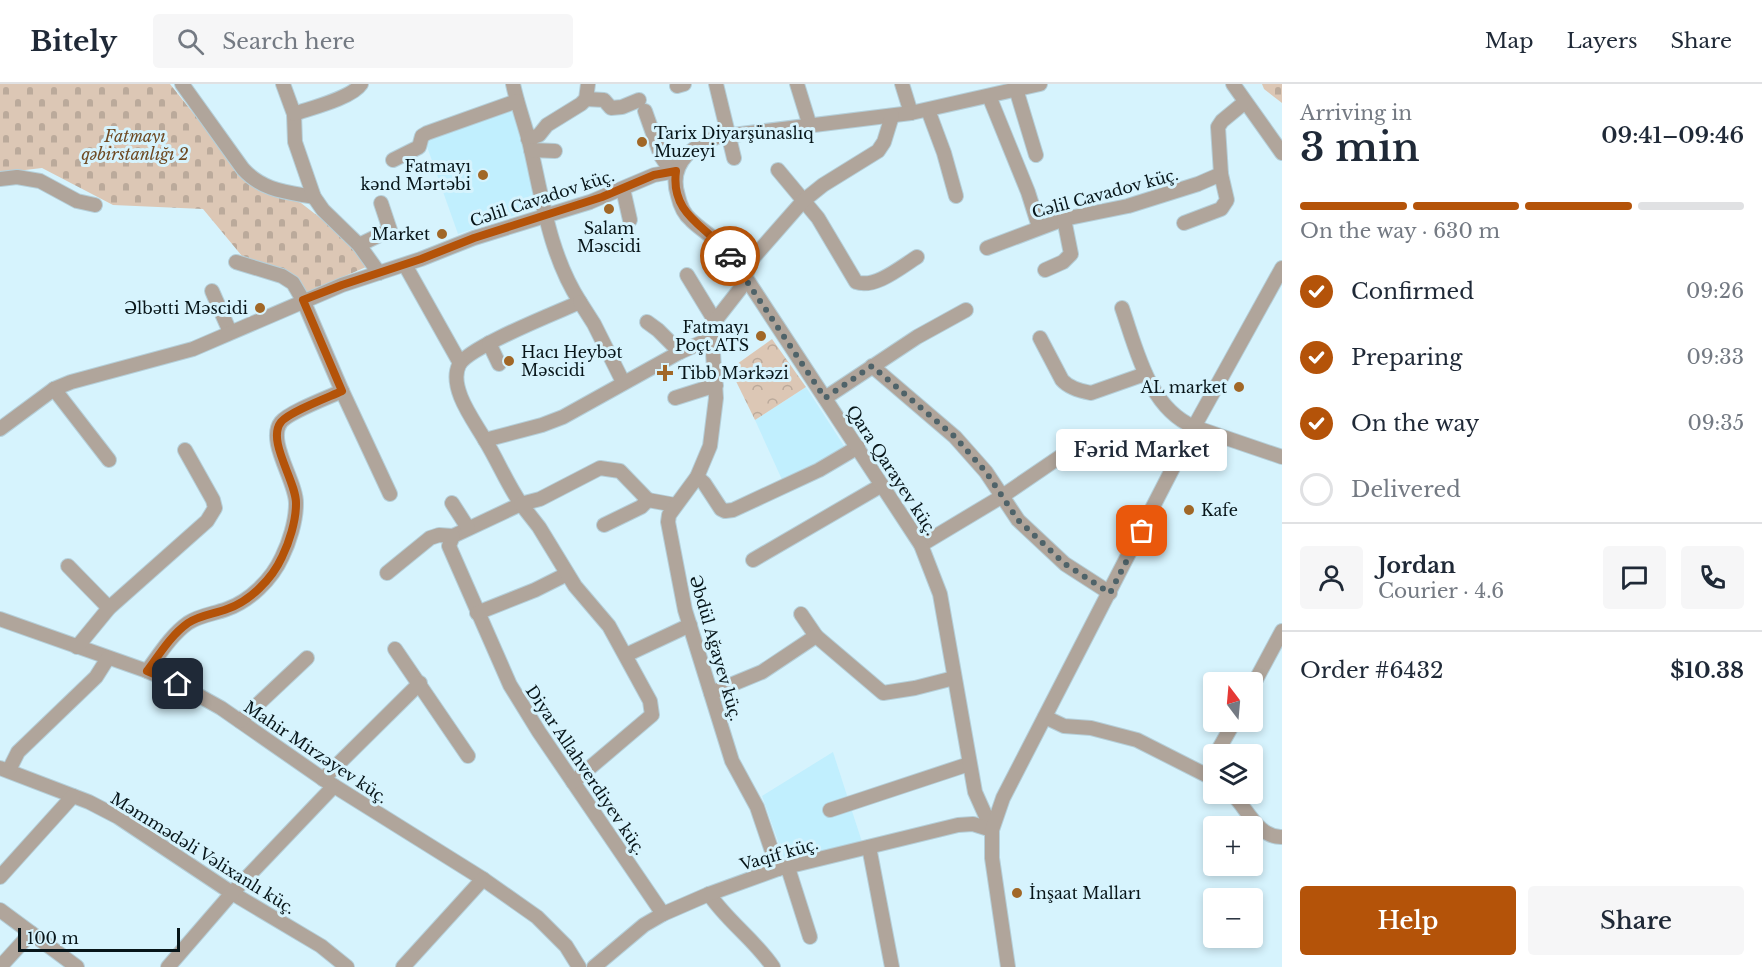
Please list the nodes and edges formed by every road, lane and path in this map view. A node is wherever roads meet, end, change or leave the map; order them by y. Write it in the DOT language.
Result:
graph roads {
  1 [pos="182,84"];
  2 [pos="283,84"];
  3 [pos="362,84"];
  4 [pos="513,84"];
  5 [pos="588,84"];
  6 [pos="716,84"];
  7 [pos="797,84"];
  8 [pos="902,84"];
  9 [pos="1040,84"];
  10 [pos="1233,84"];
  11 [pos="1016,89"];
  12 [pos="989,96"];
  13 [pos="586,99"];
  14 [pos="517,101"];
  15 [pos="1245,102"];
  16 [pos="928,110"];
  17 [pos="911,113"];
  18 [pos="294,114"];
  19 [pos="892,116"];
  20 [pos="810,126"];
  21 [pos="729,135"];
  22 [pos="530,145"];
  23 [pos="555,151"];
  24 [pos="1282,153"];
  25 [pos="1036,155"];
  26 [pos="734,158"];
  27 [pos="393,160"];
  28 [pos="778,170"];
  29 [pos="676,171"];
  30 [pos="1221,174"];
  31 [pos="0,179"];
  32 [pos="623,189"];
  33 [pos="956,196"];
  34 [pos="314,197"];
  35 [pos="803,201"];
  36 [pos="381,203"];
  37 [pos="95,205"];
  38 [pos="545,216"];
  39 [pos="1064,219"];
  40 [pos="630,220"];
  41 [pos="1184,224"];
  42 [pos="1039,227"];
  43 [pos="359,245"];
  44 [pos="987,248"];
  45 [pos="917,257"];
  46 [pos="236,262"];
  47 [pos="405,265"];
  48 [pos="1282,268"];
  49 [pos="1045,270"];
  50 [pos="379,273"];
  51 [pos="687,275"];
  52 [pos="746,278"];
  53 [pos="212,291"];
  54 [pos="303,300"];
  55 [pos="580,302"];
  56 [pos="1122,308"];
  57 [pos="966,310"];
  58 [pos="715,321"];
  59 [pos="647,322"];
  60 [pos="230,332"];
  61 [pos="712,338"];
  62 [pos="1040,338"];
  63 [pos="489,343"];
  64 [pos="680,352"];
  65 [pos="460,363"];
  66 [pos="499,364"];
  67 [pos="872,366"];
  68 [pos="1145,374"];
  69 [pos="623,382"];
  70 [pos="716,385"];
  71 [pos="54,389"];
  72 [pos="342,391"];
  73 [pos="675,398"];
  74 [pos="825,398"];
  75 [pos="1194,428"];
  76 [pos="0,429"];
  77 [pos="1089,437"];
  78 [pos="485,440"];
  79 [pos="858,447"];
  80 [pos="186,450"];
  81 [pos="1282,457"];
  82 [pos="109,460"];
  83 [pos="697,477"];
  84 [pos="882,485"];
  85 [pos="390,494"];
  86 [pos="1001,497"];
  87 [pos="648,500"];
  88 [pos="452,503"];
  89 [pos="521,504"];
  90 [pos="675,505"];
  91 [pos="604,525"];
  92 [pos="468,528"];
  93 [pos="453,536"];
  94 [pos="921,545"];
  95 [pos="753,560"];
  96 [pos="68,566"];
  97 [pos="387,573"];
  98 [pos="567,574"];
  99 [pos="1110,593"];
  100 [pos="109,608"];
  101 [pos="477,613"];
  102 [pos="801,615"];
  103 [pos="0,619"];
  104 [pos="690,625"];
  105 [pos="1282,631"];
  106 [pos="816,636"];
  107 [pos="77,647"];
  108 [pos="395,649"];
  109 [pos="626,655"];
  110 [pos="108,658"];
  111 [pos="307,658"];
  112 [pos="147,671"];
  113 [pos="1260,672"];
  114 [pos="954,678"];
  115 [pos="420,683"];
  116 [pos="711,693"];
  117 [pos="1045,717"];
  118 [pos="240,721"];
  119 [pos="468,756"];
  120 [pos="969,765"];
  121 [pos="4,769"];
  122 [pos="1203,773"];
  123 [pos="573,782"];
  124 [pos="328,783"];
  125 [pos="73,796"];
  126 [pos="1240,804"];
  127 [pos="830,810"];
  128 [pos="992,830"];
  129 [pos="1282,837"];
  130 [pos="869,847"];
  131 [pos="783,868"];
  132 [pos="0,877"];
  133 [pos="483,879"];
  134 [pos="232,893"];
  135 [pos="709,894"];
  136 [pos="0,910"];
  137 [pos="663,914"];
  138 [pos="31,933"];
  139 [pos="810,937"];
  140 [pos="772,966"];
  141 [pos="0,967"];
  142 [pos="77,967"];
  143 [pos="168,967"];
  144 [pos="347,967"];
  145 [pos="403,967"];
  146 [pos="579,967"];
  147 [pos="594,967"];
  148 [pos="892,967"];
  149 [pos="1008,967"];
  1 -- 34 [label="street"];
  2 -- 18 [label="street"];
  3 -- 18 [label="street"];
  4 -- 14 [label="street"];
  5 -- 13 [label="street"];
  6 -- 21 [label="street"];
  7 -- 20 [label="street"];
  8 -- 17 [label="street"];
  9 -- 11 [label="street"];
  10 -- 15 [label="street"];
  11 -- 12 [label="street"];
  11 -- 25 [label="street"];
  12 -- 16 [label="street"];
  12 -- 42 [label="street"];
  13 -- 22 [label="street"];
  13 -- 29 [label="street"];
  14 -- 22 [label="street"];
  14 -- 27 [label="street"];
  15 -- 24 [label="street"];
  15 -- 30 [label="street"];
  16 -- 17 [label="street"];
  16 -- 33 [label="street"];
  17 -- 19 [label="street"];
  18 -- 34 [label="street"];
  19 -- 20 [label="street"];
  19 -- 35 [label="street, Əbdül Ağayev küç."];
  20 -- 21 [label="street"];
  21 -- 26 [label="street"];
  21 -- 29 [label="street"];
  22 -- 23 [label="street"];
  22 -- 38 [label="street"];
  28 -- 35 [label="street"];
  29 -- 32 [label="street, Cəlil Cavadov küç."];
  29 -- 52 [label="street, Qara Qarayev küç."];
  30 -- 39 [label="street, Cəlil Cavadov küç."];
  30 -- 41 [label="street"];
  31 -- 37 [label="street"];
  32 -- 38 [label="street, Cəlil Cavadov küç."];
  32 -- 40 [label="street"];
  34 -- 43 [label="street"];
  35 -- 45 [label="street"];
  35 -- 52 [label="street, Əbdül Ağayev küç."];
  36 -- 43 [label="street"];
  38 -- 47 [label="street, Cəlil Cavadov küç."];
  38 -- 55 [label="street"];
  39 -- 42 [label="street, Cəlil Cavadov küç."];
  39 -- 49 [label="street"];
  42 -- 44 [label="street, Cəlil Cavadov küç."];
  43 -- 50 [label="street"];
  46 -- 54 [label="street"];
  47 -- 50 [label="street, Cəlil Cavadov küç."];
  47 -- 65 [label="street"];
  48 -- 75 [label="street, Qara Qarayev küç."];
  50 -- 54 [label="street, Cəlil Cavadov küç."];
  51 -- 58 [label="street"];
  52 -- 58 [label="street, Əbdül Ağayev küç."];
  52 -- 74 [label="street, Qara Qarayev küç."];
  53 -- 60 [label="street"];
  54 -- 60 [label="street, Cəlil Cavadov küç."];
  54 -- 72 [label="street"];
  55 -- 63 [label="street"];
  55 -- 69 [label="street"];
  56 -- 68 [label="street"];
  57 -- 67 [label="street"];
  58 -- 61 [label="street, Əbdül Ağayev küç."];
  59 -- 64 [label="street"];
  60 -- 71 [label="street, Cəlil Cavadov küç."];
  61 -- 64 [label="street"];
  61 -- 70 [label="street, Əbdül Ağayev küç."];
  62 -- 68 [label="street"];
  63 -- 65 [label="street"];
  63 -- 66 [label="street"];
  64 -- 69 [label="street"];
  65 -- 78 [label="street"];
  67 -- 74 [label="street"];
  67 -- 86 [label="street"];
  68 -- 75 [label="street"];
  69 -- 78 [label="street"];
  70 -- 73 [label="street"];
  70 -- 83 [label="street, Əbdül Ağayev küç."];
  71 -- 76 [label="street, Cəlil Cavadov küç."];
  71 -- 82 [label="street"];
  72 -- 85 [label="street"];
  72 -- 112 [label="street"];
  74 -- 79 [label="street, Qara Qarayev küç."];
  75 -- 81 [label="street"];
  75 -- 99 [label="street, Qara Qarayev küç."];
  77 -- 86 [label="street"];
  78 -- 89 [label="street"];
  79 -- 83 [label="street"];
  79 -- 84 [label="street, Qara Qarayev küç."];
  80 -- 100 [label="street"];
  83 -- 90 [label="street, Əbdül Ağayev küç."];
  84 -- 94 [label="street, Qara Qarayev küç."];
  84 -- 95 [label="street"];
  86 -- 94 [label="street"];
  86 -- 99 [label="street"];
  87 -- 89 [label="street"];
  87 -- 90 [label="street"];
  87 -- 91 [label="street"];
  88 -- 92 [label="street"];
  89 -- 92 [label="street"];
  89 -- 98 [label="street"];
  90 -- 104 [label="street, Əbdül Ağayev küç."];
  92 -- 93 [label="street"];
  93 -- 97 [label="street"];
  93 -- 101 [label="street, Diyar Allahverdiyev küç."];
  94 -- 114 [label="street, Qara Qarayev küç."];
  96 -- 100 [label="street"];
  98 -- 101 [label="street"];
  98 -- 109 [label="street"];
  99 -- 117 [label="street, Qara Qarayev küç."];
  100 -- 107 [label="street"];
  101 -- 123 [label="street, Diyar Allahverdiyev küç."];
  102 -- 106 [label="street"];
  103 -- 107 [label="street, Mahir Mirzəyev küç."];
  104 -- 109 [label="street"];
  104 -- 116 [label="street, Əbdül Ağayev küç."];
  105 -- 113 [label="street"];
  106 -- 114 [label="street"];
  106 -- 116 [label="street"];
  107 -- 110 [label="street, Mahir Mirzəyev küç."];
  108 -- 115 [label="street"];
  109 -- 123 [label="street"];
  110 -- 112 [label="street, Mahir Mirzəyev küç."];
  110 -- 121 [label="street"];
  111 -- 118 [label="street"];
  112 -- 118 [label="street, Mahir Mirzəyev küç."];
  114 -- 120 [label="street, Qara Qarayev küç."];
  115 -- 119 [label="street"];
  115 -- 124 [label="street"];
  116 -- 131 [label="street, Əbdül Ağayev küç."];
  117 -- 122 [label="street"];
  117 -- 128 [label="street, Qara Qarayev küç."];
  118 -- 124 [label="street, Mahir Mirzəyev küç."];
  120 -- 127 [label="street"];
  120 -- 128 [label="street, Qara Qarayev küç."];
  121 -- 125 [label="street, Məmmədəli Vəlixanlı küç."];
  123 -- 137 [label="street, Diyar Allahverdiyev küç."];
  124 -- 133 [label="street, Mahir Mirzəyev küç."];
  124 -- 134 [label="street"];
  125 -- 132 [label="street"];
  125 -- 134 [label="street, Məmmədəli Vəlixanlı küç."];
  126 -- 129 [label="street"];
  128 -- 130 [label="street, Vaqif küç."];
  128 -- 149 [label="street, Qara Qarayev küç."];
  130 -- 131 [label="street, Vaqif küç."];
  130 -- 148 [label="street"];
  131 -- 135 [label="street, Vaqif küç."];
  131 -- 139 [label="street, Əbdül Ağayev küç."];
  133 -- 145 [label="street"];
  133 -- 146 [label="street, Mahir Mirzəyev küç."];
  134 -- 143 [label="street"];
  134 -- 144 [label="street, Məmmədəli Vəlixanlı küç."];
  135 -- 137 [label="street, Vaqif küç."];
  135 -- 140 [label="street"];
  136 -- 138 [label="street"];
  137 -- 147 [label="street, Vaqif küç."];
  138 -- 141 [label="street"];
  138 -- 142 [label="street"];
}
